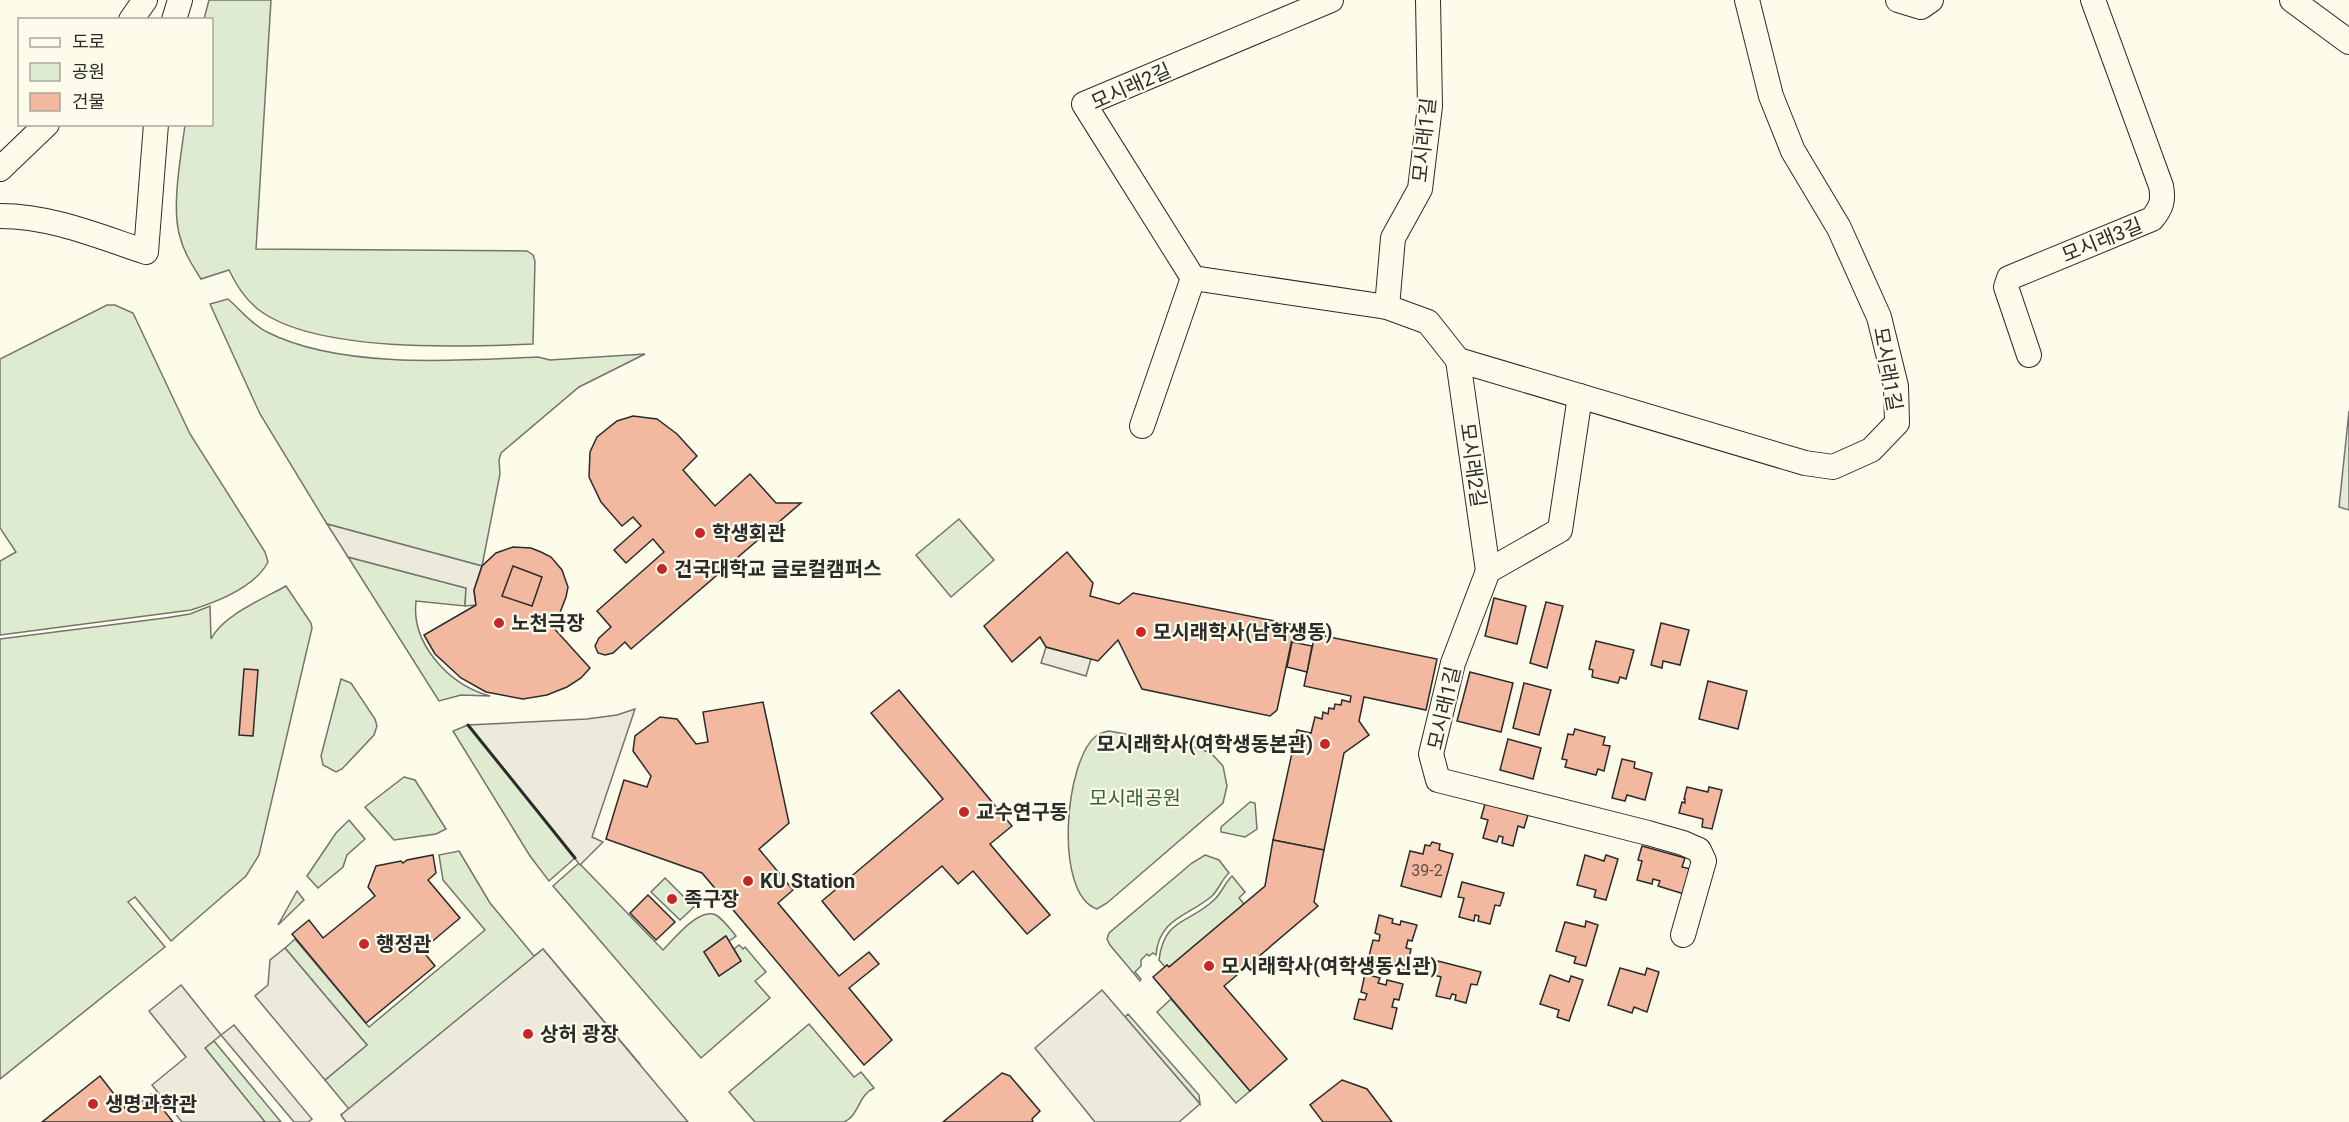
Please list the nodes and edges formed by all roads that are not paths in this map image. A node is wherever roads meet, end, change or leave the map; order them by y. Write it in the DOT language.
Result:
graph roads {
  1 [pos="145,0"];
  2 [pos="180,0"];
  3 [pos="1331,0"];
  4 [pos="1428,0"];
  5 [pos="1747,0"];
  6 [pos="1898,0"];
  7 [pos="1931,0"];
  8 [pos="2093,0"];
  9 [pos="2292,0"];
  10 [pos="132,18"];
  11 [pos="175,18"];
  12 [pos="2349,42"];
  13 [pos="45,126"];
  14 [pos="156,126"];
  15 [pos="0,169"];
  16 [pos="0,216"];
  17 [pos="1193,278"];
  18 [pos="1387,307"];
  19 [pos="2029,355"];
  20 [pos="1458,360"];
  21 [pos="1580,396"];
  22 [pos="1142,426"];
  23 [pos="1488,571"];
  24 [pos="1683,934"];
  1 -- 10 [label="street"];
  2 -- 11 [label="street"];
  3 -- 17 [label="street, 모시래2길"];
  4 -- 18 [label="street, 모시래1길"];
  5 -- 21 [label="street, 모시래1길"];
  6 -- 7 [label="street"];
  8 -- 19 [label="street, 모시래3길"];
  9 -- 12 [label="street"];
  13 -- 15 [label="street"];
  14 -- 16 [label="street"];
  17 -- 18 [label="street"];
  17 -- 22 [label="street"];
  18 -- 20 [label="street"];
  20 -- 21 [label="street, 모시래1길"];
  20 -- 23 [label="street, 모시래2길"];
  21 -- 23 [label="street"];
  23 -- 24 [label="street, 모시래1길"];
}
